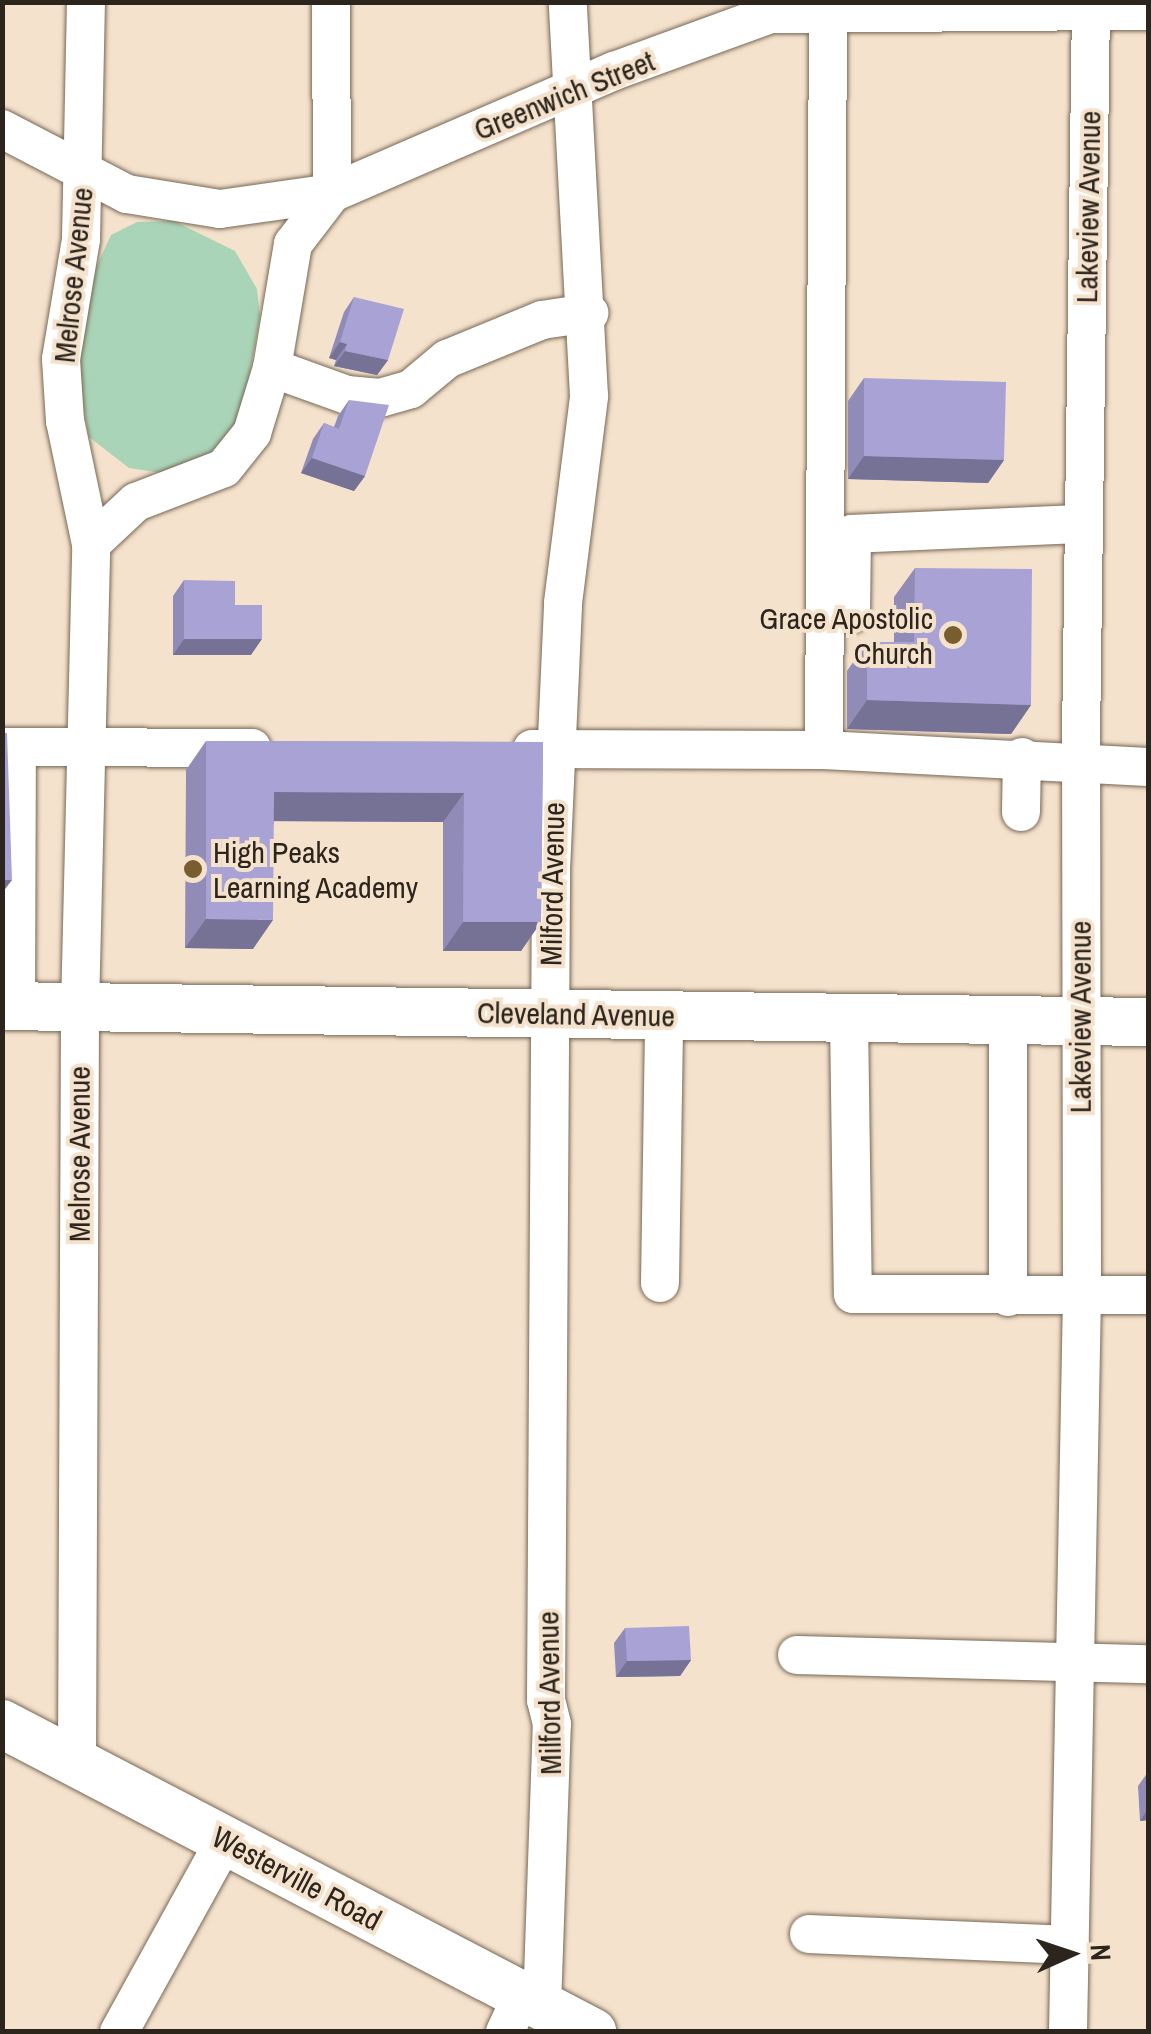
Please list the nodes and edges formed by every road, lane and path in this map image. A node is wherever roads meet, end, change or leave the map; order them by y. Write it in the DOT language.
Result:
graph roads {
  1 [pos="86,2"];
  2 [pos="331,2"];
  3 [pos="568,2"];
  4 [pos="1091,7"];
  5 [pos="1148,11"];
  6 [pos="828,12"];
  7 [pos="575,88"];
  8 [pos="2,129"];
  9 [pos="84,176"];
  10 [pos="332,193"];
  11 [pos="589,313"];
  12 [pos="272,368"];
  13 [pos="1083,524"];
  14 [pos="91,544"];
  15 [pos="851,614"];
  16 [pos="10,748"];
  17 [pos="84,748"];
  18 [pos="295,748"];
  19 [pos="486,749"];
  20 [pos="556,749"];
  21 [pos="824,750"];
  22 [pos="1022,757"];
  23 [pos="1080,766"];
  24 [pos="1148,766"];
  25 [pos="1021,812"];
  26 [pos="9,1006"];
  27 [pos="80,1008"];
  28 [pos="550,1014"];
  29 [pos="664,1016"];
  30 [pos="849,1018"];
  31 [pos="1008,1020"];
  32 [pos="1079,1021"];
  33 [pos="1148,1022"];
  34 [pos="660,1282"];
  35 [pos="1082,1295"];
  36 [pos="1008,1296"];
  37 [pos="1148,1296"];
  38 [pos="797,1655"];
  39 [pos="1074,1662"];
  40 [pos="1148,1664"];
  41 [pos="2,1724"];
  42 [pos="77,1764"];
  43 [pos="225,1840"];
  44 [pos="808,1934"];
  45 [pos="1070,1944"];
  46 [pos="523,2011"];
  47 [pos="120,2032"];
  48 [pos="592,2032"];
  49 [pos="1068,2032"];
  1 -- 9 [label="street, Melrose Avenue"];
  2 -- 10 [label="street"];
  3 -- 7 [label="street, Milford Avenue"];
  4 -- 5 [label="street, Greenwich Street"];
  4 -- 6 [label="street, Greenwich Street"];
  4 -- 13 [label="street, Lakeview Avenue"];
  6 -- 7 [label="street, Greenwich Street"];
  6 -- 21 [label="street"];
  7 -- 10 [label="street, Greenwich Street"];
  7 -- 11 [label="street, Milford Avenue"];
  8 -- 9 [label="street, Greenwich Street"];
  9 -- 10 [label="street, Greenwich Street"];
  9 -- 14 [label="street, Melrose Avenue"];
  10 -- 12 [label="street"];
  11 -- 12 [label="street"];
  11 -- 20 [label="street, Milford Avenue"];
  12 -- 14 [label="street"];
  13 -- 15 [label="street"];
  13 -- 23 [label="street, Lakeview Avenue"];
  14 -- 17 [label="street, Melrose Avenue"];
  16 -- 17 [label="street"];
  16 -- 26 [label="street"];
  17 -- 18 [label="street"];
  17 -- 27 [label="street, Melrose Avenue"];
  19 -- 20 [label="street"];
  20 -- 21 [label="street"];
  20 -- 28 [label="street, Milford Avenue"];
  21 -- 22 [label="street"];
  22 -- 23 [label="street"];
  22 -- 25 [label="street"];
  23 -- 24 [label="street"];
  23 -- 32 [label="street, Lakeview Avenue"];
  26 -- 27 [label="main road, Cleveland Avenue"];
  27 -- 28 [label="main road, Cleveland Avenue"];
  27 -- 42 [label="street, Melrose Avenue"];
  28 -- 29 [label="main road, Cleveland Avenue"];
  28 -- 46 [label="street, Milford Avenue"];
  29 -- 30 [label="main road, Cleveland Avenue"];
  29 -- 34 [label="street"];
  30 -- 31 [label="main road, Cleveland Avenue"];
  30 -- 36 [label="street"];
  31 -- 32 [label="main road, Cleveland Avenue"];
  31 -- 36 [label="street"];
  32 -- 33 [label="main road, Cleveland Avenue"];
  32 -- 35 [label="street, Lakeview Avenue"];
  35 -- 36 [label="street"];
  35 -- 37 [label="street"];
  35 -- 39 [label="street, Lakeview Avenue"];
  38 -- 39 [label="street"];
  39 -- 40 [label="street"];
  39 -- 45 [label="street, Lakeview Avenue"];
  41 -- 42 [label="main road, Westerville Road"];
  42 -- 43 [label="main road, Westerville Road"];
  43 -- 46 [label="main road, Westerville Road"];
  43 -- 47 [label="street"];
  44 -- 45 [label="street"];
  45 -- 49 [label="street, Lakeview Avenue"];
  46 -- 48 [label="main road, Westerville Road"];
}
